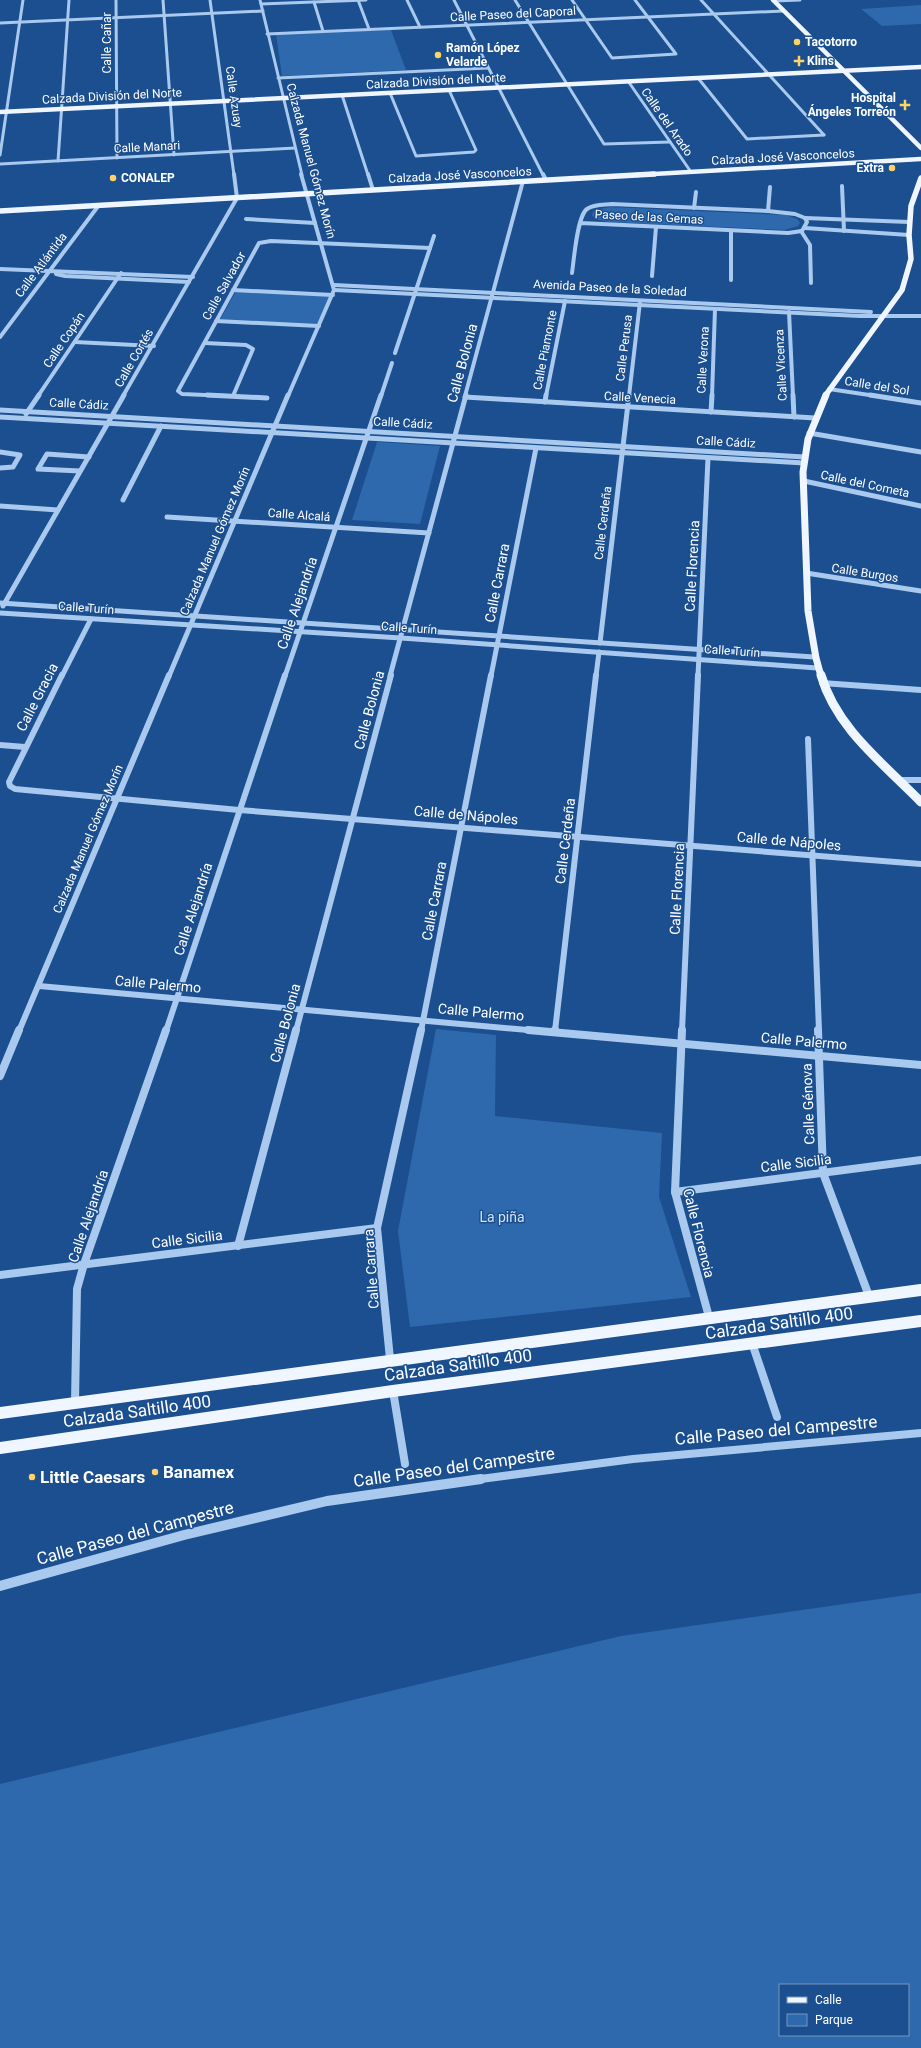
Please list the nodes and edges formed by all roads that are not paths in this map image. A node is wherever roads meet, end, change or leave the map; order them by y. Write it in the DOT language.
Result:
graph roads {
  1 [pos="22,0"];
  2 [pos="69,0"];
  3 [pos="116,0"];
  4 [pos="163,0"];
  5 [pos="210,0"];
  6 [pos="358,0"];
  7 [pos="366,0"];
  8 [pos="407,0"];
  9 [pos="454,0"];
  10 [pos="515,0"];
  11 [pos="572,0"];
  12 [pos="635,0"];
  13 [pos="700,0"];
  14 [pos="800,0"];
  15 [pos="773,1"];
  16 [pos="261,2"];
  17 [pos="314,2"];
  18 [pos="263,11"];
  19 [pos="783,11"];
  20 [pos="212,13"];
  21 [pos="712,14"];
  22 [pos="164,15"];
  23 [pos="116,17"];
  24 [pos="648,17"];
  25 [pos="68,20"];
  26 [pos="585,20"];
  27 [pos="19,22"];
  28 [pos="529,22"];
  29 [pos="0,23"];
  30 [pos="466,25"];
  31 [pos="420,27"];
  32 [pos="369,29"];
  33 [pos="323,31"];
  34 [pos="267,34"];
  35 [pos="921,67"];
  36 [pos="488,68"];
  37 [pos="845,71"];
  38 [pos="769,75"];
  39 [pos="278,78"];
  40 [pos="698,78"];
  41 [pos="628,81"];
  42 [pos="568,84"];
  43 [pos="498,88"];
  44 [pos="449,90"];
  45 [pos="390,93"];
  46 [pos="342,95"];
  47 [pos="283,98"];
  48 [pos="225,101"];
  49 [pos="171,104"];
  50 [pos="117,106"];
  51 [pos="62,109"];
  52 [pos="0,112"];
  53 [pos="6,112"];
  54 [pos="670,142"];
  55 [pos="295,148"];
  56 [pos="921,148"];
  57 [pos="231,152"];
  58 [pos="0,155"];
  59 [pos="174,155"];
  60 [pos="117,158"];
  61 [pos="921,159"];
  62 [pos="58,161"];
  63 [pos="0,164"];
  64 [pos="692,172"];
  65 [pos="921,178"];
  66 [pos="546,180"];
  67 [pos="523,181"];
  68 [pos="842,186"];
  69 [pos="770,187"];
  70 [pos="373,190"];
  71 [pos="696,192"];
  72 [pos="306,193"];
  73 [pos="237,198"];
  74 [pos="99,205"];
  75 [pos="694,208"];
  76 [pos="0,211"];
  77 [pos="768,211"];
  78 [pos="805,218"];
  79 [pos="246,219"];
  80 [pos="843,220"];
  81 [pos="910,222"];
  82 [pos="315,223"];
  83 [pos="581,223"];
  84 [pos="656,227"];
  85 [pos="805,228"];
  86 [pos="731,231"];
  87 [pos="801,231"];
  88 [pos="844,231"];
  89 [pos="909,235"];
  90 [pos="434,236"];
  91 [pos="321,244"];
  92 [pos="430,248"];
  93 [pos="0,269"];
  94 [pos="48,272"];
  95 [pos="121,273"];
  96 [pos="572,273"];
  97 [pos="652,276"];
  98 [pos="192,277"];
  99 [pos="118,279"];
  100 [pos="731,280"];
  101 [pos="189,282"];
  102 [pos="811,283"];
  103 [pos="334,284"];
  104 [pos="417,289"];
  105 [pos="233,290"];
  106 [pos="334,290"];
  107 [pos="415,294"];
  108 [pos="333,295"];
  109 [pos="492,295"];
  110 [pos="565,301"];
  111 [pos="639,302"];
  112 [pos="715,309"];
  113 [pos="789,312"];
  114 [pos="885,315"];
  115 [pos="921,316"];
  116 [pos="216,321"];
  117 [pos="319,326"];
  118 [pos="0,337"];
  119 [pos="75,342"];
  120 [pos="205,343"];
  121 [pos="154,346"];
  122 [pos="395,354"];
  123 [pos="392,363"];
  124 [pos="829,389"];
  125 [pos="233,396"];
  126 [pos="267,398"];
  127 [pos="465,398"];
  128 [pos="545,402"];
  129 [pos="921,403"];
  130 [pos="627,407"];
  131 [pos="0,410"];
  132 [pos="27,411"];
  133 [pos="711,412"];
  134 [pos="112,416"];
  135 [pos="0,417"];
  136 [pos="794,417"];
  137 [pos="23,418"];
  138 [pos="815,418"];
  139 [pos="108,423"];
  140 [pos="161,426"];
  141 [pos="276,426"];
  142 [pos="369,431"];
  143 [pos="273,432"];
  144 [pos="809,433"];
  145 [pos="455,436"];
  146 [pos="367,438"];
  147 [pos="453,443"];
  148 [pos="623,446"];
  149 [pos="536,448"];
  150 [pos="0,452"];
  151 [pos="921,452"];
  152 [pos="622,453"];
  153 [pos="89,456"];
  154 [pos="708,458"];
  155 [pos="804,460"];
  156 [pos="0,468"];
  157 [pos="80,471"];
  158 [pos="804,481"];
  159 [pos="123,500"];
  160 [pos="0,506"];
  161 [pos="921,506"];
  162 [pos="58,510"];
  163 [pos="167,517"];
  164 [pos="234,521"];
  165 [pos="337,527"];
  166 [pos="429,533"];
  167 [pos="806,573"];
  168 [pos="921,592"];
  169 [pos="2,603"];
  170 [pos="0,612"];
  171 [pos="194,616"];
  172 [pos="91,619"];
  173 [pos="304,623"];
  174 [pos="190,626"];
  175 [pos="403,630"];
  176 [pos="301,633"];
  177 [pos="498,636"];
  178 [pos="401,638"];
  179 [pos="600,643"];
  180 [pos="497,645"];
  181 [pos="700,650"];
  182 [pos="599,652"];
  183 [pos="814,657"];
  184 [pos="699,659"];
  185 [pos="817,668"];
  186 [pos="822,683"];
  187 [pos="921,690"];
  188 [pos="808,739"];
  189 [pos="0,745"];
  190 [pos="25,747"];
  191 [pos="900,780"];
  192 [pos="921,780"];
  193 [pos="10,786"];
  194 [pos="118,798"];
  195 [pos="921,802"];
  196 [pos="239,810"];
  197 [pos="352,818"];
  198 [pos="461,827"];
  199 [pos="578,836"];
  200 [pos="691,845"];
  201 [pos="813,855"];
  202 [pos="921,864"];
  203 [pos="39,986"];
  204 [pos="177,998"];
  205 [pos="302,1009"];
  206 [pos="423,1020"];
  207 [pos="555,1032"];
  208 [pos="682,1043"];
  209 [pos="819,1056"];
  210 [pos="921,1065"];
  211 [pos="2,1067"];
  212 [pos="0,1076"];
  213 [pos="921,1160"];
  214 [pos="823,1173"];
  215 [pos="675,1192"];
  216 [pos="378,1228"];
  217 [pos="238,1246"];
  218 [pos="84,1264"];
  219 [pos="0,1275"];
  220 [pos="921,1290"];
  221 [pos="869,1296"];
  222 [pos="708,1318"];
  223 [pos="921,1321"];
  224 [pos="752,1343"];
  225 [pos="390,1359"];
  226 [pos="393,1391"];
  227 [pos="75,1402"];
  228 [pos="0,1412"];
  229 [pos="777,1417"];
  230 [pos="921,1433"];
  231 [pos="0,1448"];
  232 [pos="405,1464"];
  233 [pos="0,1586"];
  1 -- 27 [label="street"];
  2 -- 25 [label="street"];
  3 -- 23 [label="street, Calle Cañar"];
  4 -- 22 [label="street"];
  5 -- 20 [label="street, Calle Azuay"];
  6 -- 7 [label="street"];
  6 -- 17 [label="street"];
  6 -- 32 [label="street"];
  8 -- 31 [label="street"];
  9 -- 30 [label="street"];
  10 -- 28 [label="street"];
  11 -- 26 [label="street"];
  12 -- 24 [label="street"];
  13 -- 21 [label="street"];
  14 -- 15 [label="street"];
  15 -- 19 [label="main road"];
  16 -- 17 [label="street"];
  16 -- 18 [label="street, Calzada Manuel Gómez Morín"];
  17 -- 33 [label="street"];
  18 -- 20 [label="street"];
  18 -- 34 [label="street, Calzada Manuel Gómez Morín"];
  19 -- 21 [label="street, Calle Paseo del Caporal"];
  19 -- 37 [label="main road"];
  20 -- 22 [label="street"];
  20 -- 48 [label="street, Calle Azuay"];
  21 -- 24 [label="street, Calle Paseo del Caporal"];
  21 -- 38 [label="street"];
  22 -- 23 [label="street"];
  22 -- 49 [label="street"];
  23 -- 25 [label="street"];
  23 -- 50 [label="street, Calle Cañar"];
  24 -- 26 [label="street, Calle Paseo del Caporal"];
  24 -- 26 [label="street"];
  25 -- 27 [label="street"];
  25 -- 51 [label="street"];
  26 -- 28 [label="street, Calle Paseo del Caporal"];
  27 -- 29 [label="street"];
  27 -- 53 [label="street"];
  28 -- 30 [label="street, Calle Paseo del Caporal"];
  28 -- 42 [label="street"];
  30 -- 31 [label="street, Calle Paseo del Caporal"];
  30 -- 36 [label="street"];
  31 -- 32 [label="street, Calle Paseo del Caporal"];
  32 -- 33 [label="street, Calle Paseo del Caporal"];
  33 -- 34 [label="street, Calle Paseo del Caporal"];
  34 -- 39 [label="street, Calzada Manuel Gómez Morín"];
  35 -- 37 [label="main road, Calzada División del Norte"];
  36 -- 39 [label="street"];
  36 -- 43 [label="street"];
  37 -- 38 [label="main road, Calzada División del Norte"];
  37 -- 56 [label="main road"];
  38 -- 40 [label="main road, Calzada División del Norte"];
  38 -- 40 [label="street"];
  39 -- 47 [label="street, Calzada Manuel Gómez Morín"];
  40 -- 41 [label="main road, Calzada División del Norte"];
  41 -- 42 [label="main road, Calzada División del Norte"];
  41 -- 54 [label="street, Calle del Arado"];
  42 -- 43 [label="main road, Calzada División del Norte"];
  42 -- 54 [label="street"];
  43 -- 44 [label="main road, Calzada División del Norte"];
  43 -- 66 [label="street"];
  44 -- 45 [label="main road, Calzada División del Norte"];
  44 -- 45 [label="street"];
  45 -- 46 [label="main road, Calzada División del Norte"];
  46 -- 47 [label="main road, Calzada División del Norte"];
  46 -- 70 [label="street"];
  47 -- 48 [label="main road, Calzada División del Norte"];
  47 -- 55 [label="street, Calzada Manuel Gómez Morín"];
  48 -- 49 [label="main road, Calzada División del Norte"];
  48 -- 57 [label="street, Calle Azuay"];
  49 -- 50 [label="main road, Calzada División del Norte"];
  49 -- 59 [label="street"];
  50 -- 51 [label="main road, Calzada División del Norte"];
  50 -- 60 [label="street, Calle Cañar"];
  51 -- 53 [label="main road, Calzada División del Norte"];
  51 -- 62 [label="street"];
  52 -- 53 [label="main road, Calzada División del Norte"];
  53 -- 58 [label="street"];
  54 -- 64 [label="street, Calle del Arado"];
  55 -- 57 [label="street, Calle Manari"];
  55 -- 72 [label="street, Calzada Manuel Gómez Morín"];
  57 -- 59 [label="street, Calle Manari"];
  57 -- 73 [label="street, Calle Azuay"];
  59 -- 60 [label="street, Calle Manari"];
  60 -- 62 [label="street, Calle Manari"];
  61 -- 64 [label="main road, Calzada José Vasconcelos"];
  62 -- 63 [label="street, Calle Manari"];
  64 -- 66 [label="main road, Calzada José Vasconcelos"];
  65 -- 81 [label="main road"];
  66 -- 67 [label="main road, Calzada José Vasconcelos"];
  67 -- 70 [label="main road, Calzada José Vasconcelos"];
  67 -- 109 [label="street, Calle Bolonia"];
  68 -- 80 [label="street"];
  69 -- 77 [label="street"];
  70 -- 72 [label="main road, Calzada José Vasconcelos"];
  71 -- 75 [label="street"];
  72 -- 73 [label="main road, Calzada José Vasconcelos"];
  72 -- 82 [label="street, Calzada Manuel Gómez Morín"];
  73 -- 74 [label="main road, Calzada José Vasconcelos"];
  73 -- 98 [label="street, Calle Cortés"];
  74 -- 76 [label="main road, Calzada José Vasconcelos"];
  74 -- 94 [label="street, Calle Atlántida"];
  75 -- 77 [label="street, Paseo de las Gemas"];
  75 -- 83 [label="street, Paseo de las Gemas"];
  77 -- 78 [label="street, Paseo de las Gemas"];
  78 -- 80 [label="street, Paseo de las Gemas"];
  78 -- 85 [label="street"];
  79 -- 82 [label="street"];
  80 -- 81 [label="street, Paseo de las Gemas"];
  80 -- 88 [label="street"];
  81 -- 89 [label="main road"];
  82 -- 91 [label="street, Calzada Manuel Gómez Morín"];
  83 -- 84 [label="street, Paseo de las Gemas"];
  83 -- 96 [label="street"];
  84 -- 86 [label="street, Paseo de las Gemas"];
  84 -- 97 [label="street"];
  85 -- 87 [label="street"];
  85 -- 88 [label="street"];
  86 -- 87 [label="street, Paseo de las Gemas"];
  86 -- 100 [label="street"];
  87 -- 102 [label="street"];
  88 -- 89 [label="street"];
  89 -- 114 [label="main road"];
  90 -- 92 [label="street"];
  91 -- 92 [label="street"];
  91 -- 103 [label="street, Calzada Manuel Gómez Morín"];
  91 -- 105 [label="street, Calle Salvador"];
  92 -- 104 [label="street"];
  93 -- 94 [label="street"];
  94 -- 95 [label="street"];
  94 -- 99 [label="street"];
  94 -- 118 [label="street, Calle Atlántida"];
  95 -- 98 [label="street"];
  95 -- 99 [label="street, Calle Copán"];
  98 -- 101 [label="street, Calle Cortés"];
  99 -- 101 [label="street"];
  99 -- 119 [label="street, Calle Copán"];
  101 -- 121 [label="street, Calle Cortés"];
  103 -- 104 [label="street, Avenida Paseo de la Soledad"];
  103 -- 106 [label="street, Calzada Manuel Gómez Morín"];
  104 -- 107 [label="street"];
  104 -- 109 [label="street, Avenida Paseo de la Soledad"];
  105 -- 108 [label="street"];
  105 -- 116 [label="street, Calle Salvador"];
  106 -- 107 [label="street, Avenida Paseo de la Soledad"];
  106 -- 108 [label="street, Calzada Manuel Gómez Morín"];
  107 -- 109 [label="street, Avenida Paseo de la Soledad"];
  107 -- 122 [label="street"];
  108 -- 117 [label="street, Calzada Manuel Gómez Morín"];
  109 -- 110 [label="street, Avenida Paseo de la Soledad"];
  109 -- 111 [label="street, Avenida Paseo de la Soledad"];
  109 -- 127 [label="street, Calle Bolonia"];
  110 -- 111 [label="street, Avenida Paseo de la Soledad"];
  110 -- 128 [label="street, Calle Piamonte"];
  111 -- 112 [label="street, Avenida Paseo de la Soledad"];
  111 -- 114 [label="street, Avenida Paseo de la Soledad"];
  111 -- 130 [label="street, Calle Perusa"];
  112 -- 113 [label="street, Avenida Paseo de la Soledad"];
  112 -- 133 [label="street, Calle Verona"];
  113 -- 114 [label="street, Avenida Paseo de la Soledad"];
  113 -- 136 [label="street, Calle Vicenza"];
  114 -- 115 [label="street, Avenida Paseo de la Soledad"];
  114 -- 124 [label="main road"];
  116 -- 117 [label="street"];
  116 -- 120 [label="street, Calle Salvador"];
  117 -- 141 [label="street, Calzada Manuel Gómez Morín"];
  119 -- 121 [label="street"];
  119 -- 132 [label="street, Calle Copán"];
  120 -- 125 [label="street"];
  120 -- 125 [label="street, Calle Salvador"];
  121 -- 134 [label="street, Calle Cortés"];
  123 -- 142 [label="street, Calle Alejandría"];
  124 -- 129 [label="street, Calle del Sol"];
  124 -- 138 [label="main road"];
  125 -- 126 [label="street"];
  127 -- 128 [label="street, Calle Venecia"];
  127 -- 145 [label="street, Calle Bolonia"];
  128 -- 130 [label="street, Calle Venecia"];
  130 -- 133 [label="street, Calle Venecia"];
  130 -- 148 [label="street, Calle Perusa"];
  131 -- 132 [label="street, Calle Cádiz"];
  132 -- 134 [label="street, Calle Cádiz"];
  132 -- 137 [label="street, Calle Copán"];
  133 -- 136 [label="street, Calle Venecia"];
  134 -- 139 [label="street, Calle Cortés"];
  134 -- 141 [label="street, Calle Cádiz"];
  135 -- 137 [label="street, Calle Cádiz"];
  136 -- 138 [label="street, Calle Venecia"];
  137 -- 139 [label="street, Calle Cádiz"];
  138 -- 144 [label="main road"];
  139 -- 140 [label="street, Calle Cádiz"];
  139 -- 153 [label="street, Calle Cortés"];
  140 -- 143 [label="street, Calle Cádiz"];
  140 -- 159 [label="street"];
  141 -- 142 [label="street, Calle Cádiz"];
  141 -- 143 [label="street, Calzada Manuel Gómez Morín"];
  142 -- 145 [label="street, Calle Cádiz"];
  142 -- 146 [label="street, Calle Alejandría"];
  143 -- 146 [label="street, Calle Cádiz"];
  143 -- 164 [label="street, Calzada Manuel Gómez Morín"];
  144 -- 151 [label="street"];
  144 -- 155 [label="main road"];
  145 -- 147 [label="street, Calle Bolonia"];
  145 -- 148 [label="street, Calle Cádiz"];
  146 -- 147 [label="street, Calle Cádiz"];
  146 -- 165 [label="street, Calle Alejandría"];
  147 -- 149 [label="street, Calle Cádiz"];
  147 -- 166 [label="street, Calle Bolonia"];
  148 -- 152 [label="street, Calle Cerdeña"];
  148 -- 155 [label="street, Calle Cádiz"];
  149 -- 152 [label="street, Calle Cádiz"];
  149 -- 177 [label="street, Calle Carrara"];
  150 -- 156 [label="street"];
  152 -- 154 [label="street, Calle Cádiz"];
  152 -- 179 [label="street, Calle Cerdeña"];
  153 -- 157 [label="street, Calle Cortés"];
  153 -- 157 [label="street"];
  154 -- 155 [label="street, Calle Cádiz"];
  154 -- 181 [label="street, Calle Florencia"];
  155 -- 158 [label="main road"];
  157 -- 162 [label="street, Calle Cortés"];
  158 -- 161 [label="street, Calle del Cometa"];
  158 -- 167 [label="main road"];
  160 -- 162 [label="street"];
  162 -- 169 [label="street, Calle Cortés"];
  163 -- 164 [label="street, Calle Alcalá"];
  164 -- 165 [label="street, Calle Alcalá"];
  164 -- 171 [label="street, Calzada Manuel Gómez Morín"];
  165 -- 166 [label="street, Calle Alcalá"];
  165 -- 173 [label="street, Calle Alejandría"];
  166 -- 175 [label="street, Calle Bolonia"];
  167 -- 168 [label="street, Calle Burgos"];
  167 -- 183 [label="main road"];
  169 -- 170 [label="street, Calle Cortés"];
  169 -- 171 [label="street, Calle Turín"];
  170 -- 172 [label="street, Calle Turín"];
  171 -- 173 [label="street, Calle Turín"];
  171 -- 174 [label="street, Calzada Manuel Gómez Morín"];
  172 -- 174 [label="street, Calle Turín"];
  172 -- 190 [label="street, Calle Gracia"];
  173 -- 175 [label="street, Calle Turín"];
  173 -- 176 [label="street, Calle Alejandría"];
  174 -- 176 [label="street, Calle Turín"];
  174 -- 194 [label="street, Calzada Manuel Gómez Morín"];
  175 -- 177 [label="street, Calle Turín"];
  175 -- 178 [label="street, Calle Bolonia"];
  176 -- 178 [label="street, Calle Turín"];
  176 -- 196 [label="street, Calle Alejandría"];
  177 -- 179 [label="street, Calle Turín"];
  177 -- 180 [label="street, Calle Carrara"];
  178 -- 180 [label="street, Calle Turín"];
  178 -- 197 [label="street, Calle Bolonia"];
  179 -- 181 [label="street, Calle Turín"];
  180 -- 182 [label="street, Calle Turín"];
  180 -- 198 [label="street, Calle Carrara"];
  181 -- 183 [label="street, Calle Turín"];
  181 -- 184 [label="street, Calle Florencia"];
  182 -- 184 [label="street, Calle Turín"];
  182 -- 199 [label="street, Calle Cerdeña"];
  183 -- 185 [label="main road"];
  184 -- 185 [label="street, Calle Turín"];
  184 -- 200 [label="street, Calle Florencia"];
  185 -- 186 [label="main road"];
  186 -- 187 [label="street"];
  186 -- 191 [label="main road"];
  188 -- 201 [label="street, Calle Génova"];
  189 -- 190 [label="street"];
  190 -- 193 [label="street, Calle Gracia"];
  191 -- 192 [label="street"];
  191 -- 195 [label="main road"];
  193 -- 194 [label="street, Calle de Nápoles"];
  194 -- 196 [label="street, Calle de Nápoles"];
  194 -- 203 [label="street, Calzada Manuel Gómez Morín"];
  196 -- 197 [label="street, Calle de Nápoles"];
  196 -- 204 [label="street, Calle Alejandría"];
  197 -- 198 [label="street, Calle de Nápoles"];
  197 -- 205 [label="street, Calle Bolonia"];
  198 -- 199 [label="street, Calle de Nápoles"];
  198 -- 206 [label="street, Calle Carrara"];
  199 -- 200 [label="street, Calle de Nápoles"];
  199 -- 207 [label="street, Calle Cerdeña"];
  200 -- 201 [label="street, Calle de Nápoles"];
  200 -- 208 [label="street, Calle Florencia"];
  201 -- 202 [label="street, Calle de Nápoles"];
  201 -- 209 [label="street, Calle Génova"];
  203 -- 204 [label="street, Calle Palermo"];
  203 -- 211 [label="street, Calzada Manuel Gómez Morín"];
  204 -- 205 [label="street, Calle Palermo"];
  204 -- 218 [label="street, Calle Alejandría"];
  205 -- 206 [label="street, Calle Palermo"];
  205 -- 217 [label="street, Calle Bolonia"];
  206 -- 207 [label="street, Calle Palermo"];
  206 -- 216 [label="street, Calle Carrara"];
  207 -- 208 [label="street, Calle Palermo"];
  208 -- 209 [label="street, Calle Palermo"];
  208 -- 215 [label="street, Calle Florencia"];
  209 -- 210 [label="street, Calle Palermo"];
  209 -- 214 [label="street, Calle Génova"];
  211 -- 212 [label="street, Calzada Manuel Gómez Morín"];
  213 -- 214 [label="street, Calle Sicilia"];
  214 -- 215 [label="street, Calle Sicilia"];
  214 -- 221 [label="street, Calle Génova"];
  215 -- 222 [label="street, Calle Florencia"];
  216 -- 217 [label="street, Calle Sicilia"];
  216 -- 225 [label="street, Calle Carrara"];
  217 -- 218 [label="street, Calle Sicilia"];
  218 -- 219 [label="street, Calle Sicilia"];
  218 -- 227 [label="street, Calle Alejandría"];
  220 -- 221 [label="main road, Calzada Saltillo 400"];
  221 -- 222 [label="main road, Calzada Saltillo 400"];
  222 -- 225 [label="main road, Calzada Saltillo 400"];
  223 -- 224 [label="main road, Calzada Saltillo 400"];
  224 -- 226 [label="main road, Calzada Saltillo 400"];
  224 -- 229 [label="street"];
  225 -- 227 [label="main road, Calzada Saltillo 400"];
  226 -- 231 [label="main road, Calzada Saltillo 400"];
  226 -- 232 [label="street"];
  227 -- 228 [label="main road, Calzada Saltillo 400"];
  230 -- 233 [label="street, Calle Paseo del Campestre"];
}
